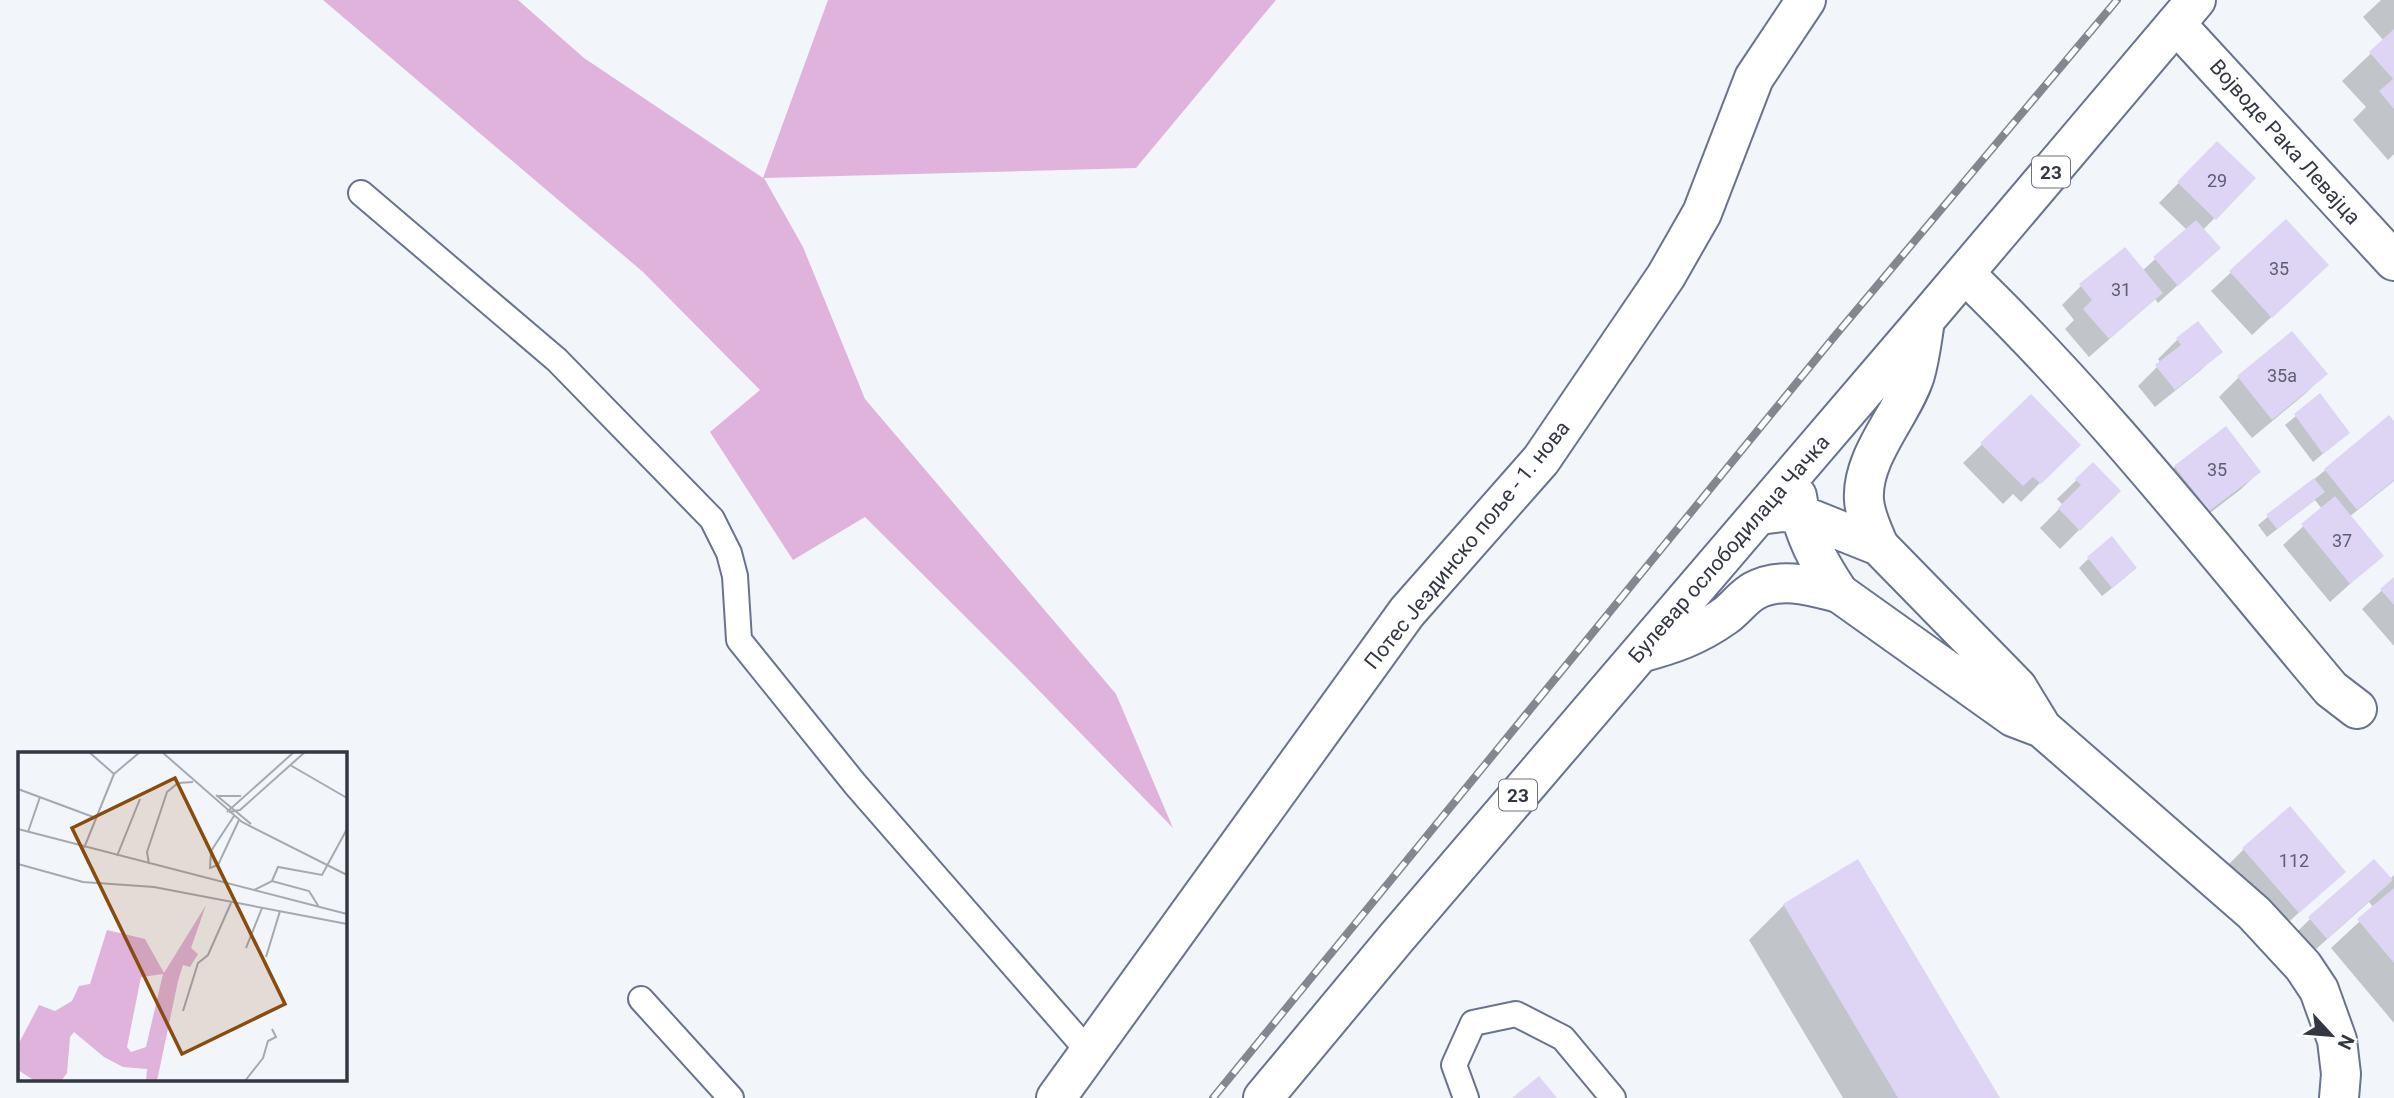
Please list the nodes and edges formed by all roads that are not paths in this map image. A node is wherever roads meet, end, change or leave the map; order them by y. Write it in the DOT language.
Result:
graph roads {
  1 [pos="1806,0"];
  2 [pos="2186,12"];
  3 [pos="361,193"];
  4 [pos="2390,250"];
  5 [pos="1965,274"];
  6 [pos="1925,320"];
  7 [pos="1798,468"];
  8 [pos="1799,514"];
  9 [pos="1759,515"];
  10 [pos="1879,546"];
  11 [pos="1839,593"];
  12 [pos="1640,653"];
  13 [pos="2357,709"];
  14 [pos="2042,728"];
  15 [pos="641,999"];
  16 [pos="1089,1052"];
  17 [pos="1277,1092"];
  18 [pos="731,1098"];
  19 [pos="1056,1098"];
  20 [pos="1466,1098"];
  21 [pos="1614,1098"];
  22 [pos="2339,1098"];
  1 -- 16 [label="street, Потес Јездинско поље - 1. нова"];
  2 -- 4 [label="street, Војводе Рака Левајца"];
  2 -- 5 [label="street, Булевар ослободилаца Чачка / 23"];
  3 -- 16 [label="lane"];
  5 -- 6 [label="street, Булевар ослободилаца Чачка / 23"];
  5 -- 13 [label="street"];
  6 -- 7 [label="street, Булевар ослободилаца Чачка / 23"];
  6 -- 10 [label="street"];
  7 -- 8 [label="street"];
  7 -- 9 [label="street, Булевар ослободилаца Чачка / 23"];
  8 -- 9 [label="street"];
  8 -- 10 [label="street"];
  8 -- 11 [label="street"];
  9 -- 12 [label="street, Булевар ослободилаца Чачка / 23"];
  10 -- 14 [label="street"];
  11 -- 12 [label="street"];
  11 -- 14 [label="street"];
  12 -- 17 [label="street, Булевар ослободилаца Чачка / 23"];
  14 -- 22 [label="street"];
  15 -- 18 [label="lane"];
  16 -- 19 [label="street, Потес Јездинско поље - 1. нова"];
  20 -- 21 [label="lane"];
}
